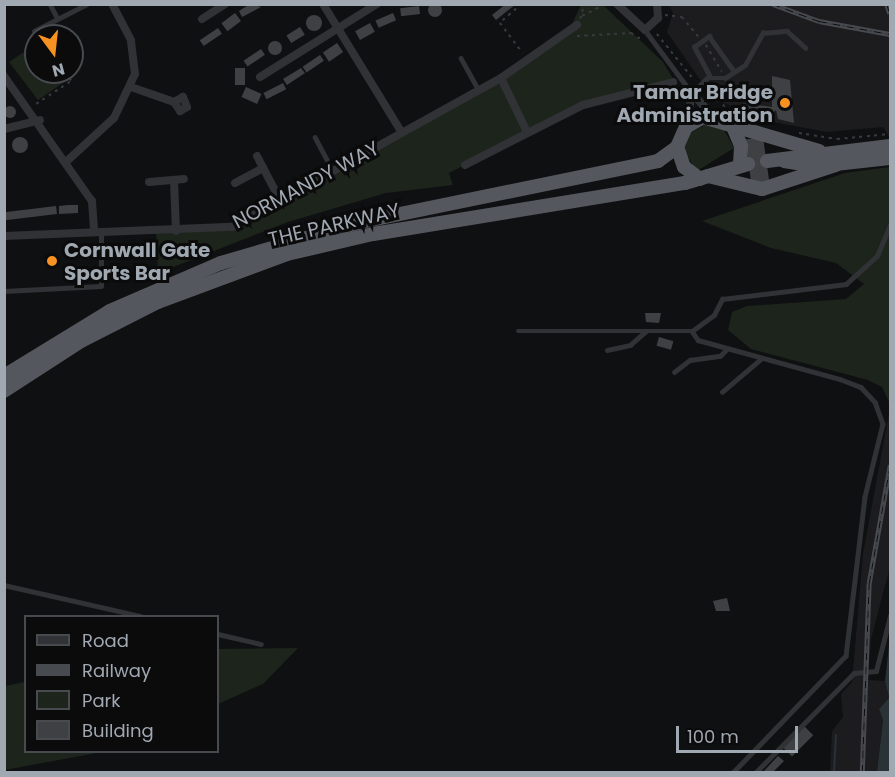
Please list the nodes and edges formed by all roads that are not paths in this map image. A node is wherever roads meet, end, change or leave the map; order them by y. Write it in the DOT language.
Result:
graph roads {
  1 [pos="50,4"];
  2 [pos="87,4"];
  3 [pos="112,4"];
  4 [pos="225,4"];
  5 [pos="324,4"];
  6 [pos="377,4"];
  7 [pos="657,4"];
  8 [pos="622,6"];
  9 [pos="57,17"];
  10 [pos="202,19"];
  11 [pos="46,24"];
  12 [pos="576,25"];
  13 [pos="339,29"];
  14 [pos="645,30"];
  15 [pos="806,48"];
  16 [pos="461,58"];
  17 [pos="734,70"];
  18 [pos="4,76"];
  19 [pos="260,78"];
  20 [pos="501,78"];
  21 [pos="710,78"];
  22 [pos="673,82"];
  23 [pos="131,87"];
  24 [pos="479,90"];
  25 [pos="692,93"];
  26 [pos="174,102"];
  27 [pos="713,116"];
  28 [pos="40,120"];
  29 [pos="731,122"];
  30 [pos="686,127"];
  31 [pos="4,129"];
  32 [pos="527,132"];
  33 [pos="402,133"];
  34 [pos="315,136"];
  35 [pos="891,146"];
  36 [pos="677,147"];
  37 [pos="867,149"];
  38 [pos="819,151"];
  39 [pos="257,156"];
  40 [pos="891,158"];
  41 [pos="782,160"];
  42 [pos="67,161"];
  43 [pos="767,161"];
  44 [pos="465,165"];
  45 [pos="836,165"];
  46 [pos="264,168"];
  47 [pos="333,171"];
  48 [pos="704,178"];
  49 [pos="184,179"];
  50 [pos="174,180"];
  51 [pos="149,182"];
  52 [pos="235,183"];
  53 [pos="280,200"];
  54 [pos="891,226"];
  55 [pos="176,231"];
  56 [pos="98,232"];
  57 [pos="4,236"];
  58 [pos="4,291"];
  59 [pos="518,331"];
  60 [pos="646,331"];
  61 [pos="692,331"];
  62 [pos="727,349"];
  63 [pos="607,350"];
  64 [pos="762,358"];
  65 [pos="674,372"];
  66 [pos="4,376"];
  67 [pos="4,391"];
  68 [pos="722,392"];
  69 [pos="4,585"];
  70 [pos="137,615"];
  71 [pos="891,616"];
  72 [pos="219,634"];
  73 [pos="261,644"];
  74 [pos="735,772"];
  75 [pos="756,772"];
  1 -- 9 [label="lane"];
  2 -- 9 [label="lane"];
  3 -- 23 [label="street"];
  4 -- 10 [label="street"];
  5 -- 13 [label="street"];
  6 -- 13 [label="street"];
  7 -- 14 [label="street"];
  8 -- 14 [label="street"];
  9 -- 11 [label="lane"];
  12 -- 20 [label="street, NORMANDY WAY"];
  13 -- 19 [label="street"];
  13 -- 33 [label="street"];
  14 -- 25 [label="lane"];
  15 -- 17 [label="lane"];
  16 -- 24 [label="lane"];
  17 -- 21 [label="lane"];
  17 -- 21 [label="lane"];
  18 -- 28 [label="street"];
  20 -- 24 [label="street, NORMANDY WAY"];
  20 -- 32 [label="street"];
  21 -- 25 [label="lane"];
  22 -- 32 [label="street"];
  23 -- 26 [label="street"];
  23 -- 42 [label="street"];
  24 -- 33 [label="street, NORMANDY WAY"];
  25 -- 27 [label="street"];
  25 -- 30 [label="street"];
  27 -- 29 [label="highway"];
  27 -- 30 [label="highway"];
  28 -- 31 [label="street"];
  28 -- 42 [label="street"];
  29 -- 38 [label="highway"];
  29 -- 48 [label="highway"];
  30 -- 36 [label="highway"];
  32 -- 44 [label="street"];
  33 -- 47 [label="street, NORMANDY WAY"];
  34 -- 47 [label="lane"];
  35 -- 37 [label="highway"];
  36 -- 48 [label="highway"];
  36 -- 66 [label="highway, THE PARKWAY"];
  37 -- 38 [label="highway"];
  37 -- 40 [label="highway"];
  37 -- 45 [label="highway"];
  38 -- 41 [label="highway"];
  39 -- 46 [label="street"];
  41 -- 43 [label="highway"];
  41 -- 45 [label="highway"];
  42 -- 56 [label="street"];
  45 -- 48 [label="highway"];
  46 -- 52 [label="street"];
  46 -- 53 [label="street"];
  47 -- 53 [label="street, NORMANDY WAY"];
  48 -- 67 [label="highway, THE PARKWAY"];
  49 -- 50 [label="street"];
  50 -- 51 [label="street"];
  50 -- 55 [label="street"];
  53 -- 55 [label="street, NORMANDY WAY"];
  54 -- 61 [label="lane"];
  55 -- 56 [label="street, NORMANDY WAY"];
  56 -- 57 [label="street, NORMANDY WAY"];
  56 -- 58 [label="lane"];
  59 -- 60 [label="lane"];
  60 -- 61 [label="lane"];
  60 -- 63 [label="lane"];
  61 -- 62 [label="lane"];
  62 -- 64 [label="lane"];
  62 -- 65 [label="lane"];
  64 -- 68 [label="lane"];
  64 -- 74 [label="lane"];
  69 -- 70 [label="lane"];
  71 -- 75 [label="lane"];
  72 -- 73 [label="lane"];
}
